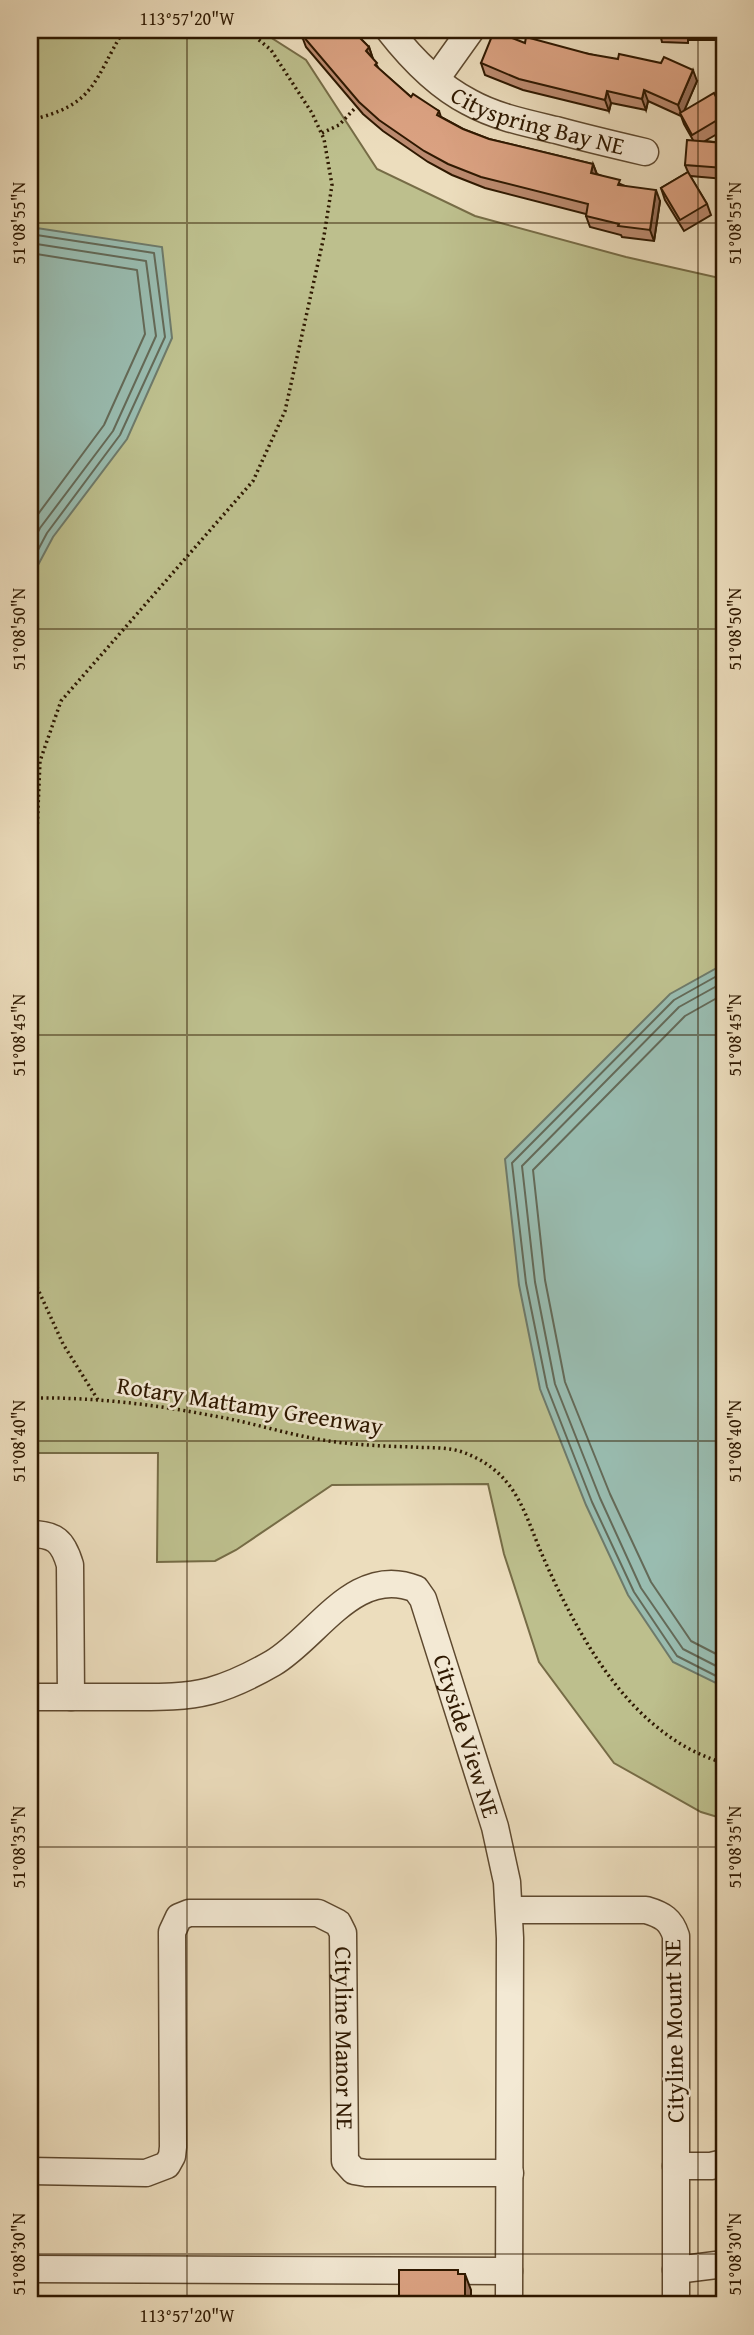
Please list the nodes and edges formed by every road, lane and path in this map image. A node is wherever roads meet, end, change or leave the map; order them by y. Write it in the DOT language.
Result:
graph roads {
  1 [pos="124,30"];
  2 [pos="247,30"];
  3 [pos="389,30"];
  4 [pos="471,30"];
  5 [pos="436,79"];
  6 [pos="365,98"];
  7 [pos="30,120"];
  8 [pos="321,134"];
  9 [pos="645,152"];
  10 [pos="30,1000"];
  11 [pos="30,1272"];
  12 [pos="30,1398"];
  13 [pos="98,1400"];
  14 [pos="30,1534"];
  15 [pos="30,1697"];
  16 [pos="71,1697"];
  17 [pos="724,1763"];
  18 [pos="509,1910"];
  19 [pos="724,2162"];
  20 [pos="676,2166"];
  21 [pos="30,2171"];
  22 [pos="510,2172"];
  23 [pos="724,2264"];
  24 [pos="30,2269"];
  25 [pos="676,2270"];
  26 [pos="509,2271"];
  27 [pos="509,2305"];
  28 [pos="676,2305"];
  1 -- 7 [label="path"];
  2 -- 8 [label="path"];
  3 -- 5 [label="street, Cityspring Bay NE"];
  4 -- 5 [label="street"];
  5 -- 9 [label="street, Cityspring Bay NE"];
  6 -- 8 [label="path"];
  8 -- 10 [label="path"];
  11 -- 13 [label="path"];
  12 -- 13 [label="path, Rotary Mattamy Greenway"];
  13 -- 17 [label="path, Rotary Mattamy Greenway"];
  14 -- 16 [label="street"];
  15 -- 16 [label="street, Cityside View NE"];
  16 -- 18 [label="street, Cityside View NE"];
  18 -- 20 [label="street, Cityline Mount NE"];
  18 -- 22 [label="street, Cityside View NE"];
  19 -- 20 [label="street"];
  20 -- 25 [label="street, Cityline Mount NE"];
  21 -- 22 [label="street, Cityline Manor NE"];
  22 -- 26 [label="street, Cityside View NE"];
  23 -- 25 [label="street"];
  24 -- 26 [label="street"];
  25 -- 28 [label="street, Cityline Mount NE"];
  26 -- 27 [label="street, Cityside View NE"];
}
